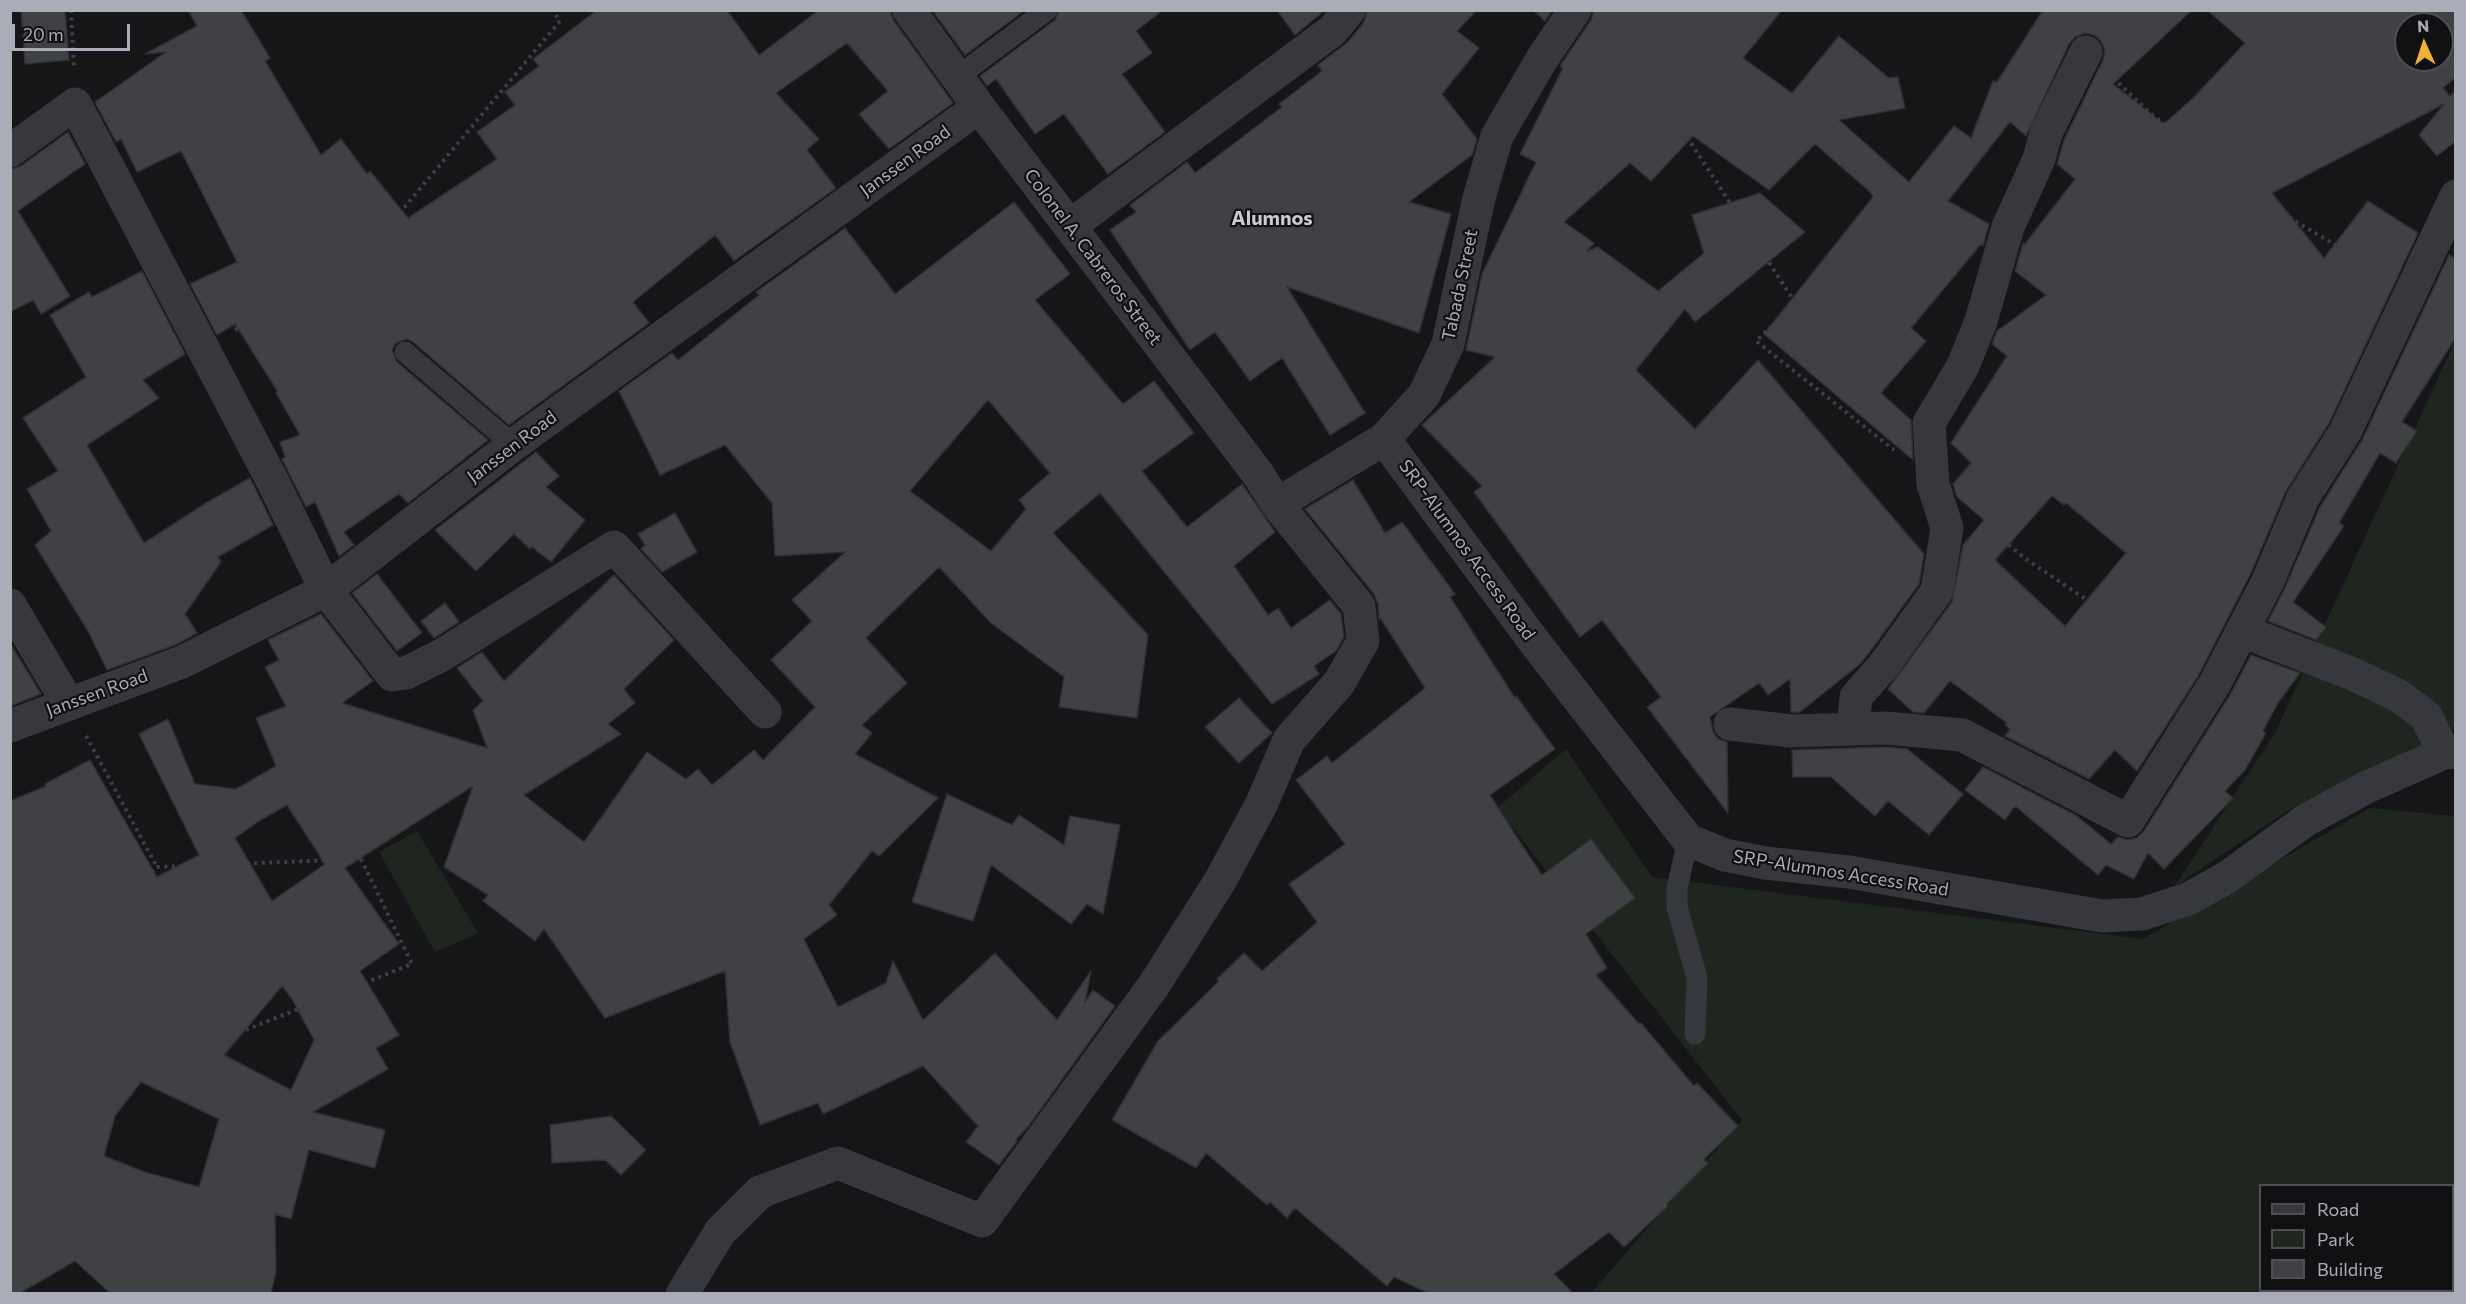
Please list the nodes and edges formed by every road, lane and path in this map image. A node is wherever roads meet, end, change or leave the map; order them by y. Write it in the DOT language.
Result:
graph roads {
  1 [pos="71,10"];
  2 [pos="552,10"];
  3 [pos="909,10"];
  4 [pos="1047,10"];
  5 [pos="1349,10"];
  6 [pos="1575,10"];
  7 [pos="2086,52"];
  8 [pos="1542,59"];
  9 [pos="957,77"];
  10 [pos="75,104"];
  11 [pos="979,107"];
  12 [pos="10,151"];
  13 [pos="2456,196"];
  14 [pos="1070,226"];
  15 [pos="2358,258"];
  16 [pos="2145,265"];
  17 [pos="205,351"];
  18 [pos="405,352"];
  19 [pos="2130,359"];
  20 [pos="1963,366"];
  21 [pos="1384,439"];
  22 [pos="513,445"];
  23 [pos="1933,484"];
  24 [pos="2303,498"];
  25 [pos="1277,504"];
  26 [pos="1983,525"];
  27 [pos="2267,583"];
  28 [pos="326,590"];
  29 [pos="10,605"];
  30 [pos="2242,632"];
  31 [pos="2214,686"];
  32 [pos="68,703"];
  33 [pos="765,712"];
  34 [pos="1730,724"];
  35 [pos="10,726"];
  36 [pos="1853,729"];
  37 [pos="2450,752"];
  38 [pos="1688,840"];
  39 [pos="157,867"];
  40 [pos="1695,1034"];
  41 [pos="682,1293"];
  1 -- 10 [label="path"];
  2 -- 17 [label="path"];
  3 -- 9 [label="street, Colonel A. Cabreros Street"];
  4 -- 9 [label="lane"];
  5 -- 14 [label="street"];
  6 -- 8 [label="street, Tabada Street"];
  7 -- 20 [label="street"];
  8 -- 21 [label="street, Tabada Street"];
  8 -- 23 [label="path"];
  9 -- 11 [label="street, Colonel A. Cabreros Street"];
  10 -- 12 [label="street"];
  10 -- 17 [label="street"];
  11 -- 14 [label="street, Colonel A. Cabreros Street"];
  11 -- 22 [label="street, Janssen Road"];
  13 -- 24 [label="street"];
  14 -- 25 [label="street, Colonel A. Cabreros Street"];
  15 -- 16 [label="path"];
  17 -- 28 [label="street"];
  18 -- 22 [label="lane"];
  19 -- 24 [label="path"];
  20 -- 23 [label="street"];
  20 -- 27 [label="path"];
  21 -- 25 [label="street, Tabada Street"];
  21 -- 38 [label="street, SRP-Alumnos Access Road"];
  22 -- 28 [label="street, Janssen Road"];
  23 -- 36 [label="street"];
  24 -- 27 [label="street"];
  25 -- 41 [label="street, Colonel A. Cabreros Street"];
  26 -- 31 [label="path"];
  27 -- 30 [label="street"];
  28 -- 32 [label="street, Janssen Road"];
  28 -- 33 [label="street"];
  29 -- 32 [label="street"];
  30 -- 31 [label="street"];
  30 -- 37 [label="street"];
  31 -- 36 [label="street"];
  32 -- 35 [label="street, Janssen Road"];
  32 -- 39 [label="path"];
  34 -- 36 [label="street"];
  37 -- 38 [label="street, SRP-Alumnos Access Road"];
  38 -- 40 [label="lane"];
  39 -- 39 [label="path"];
}
